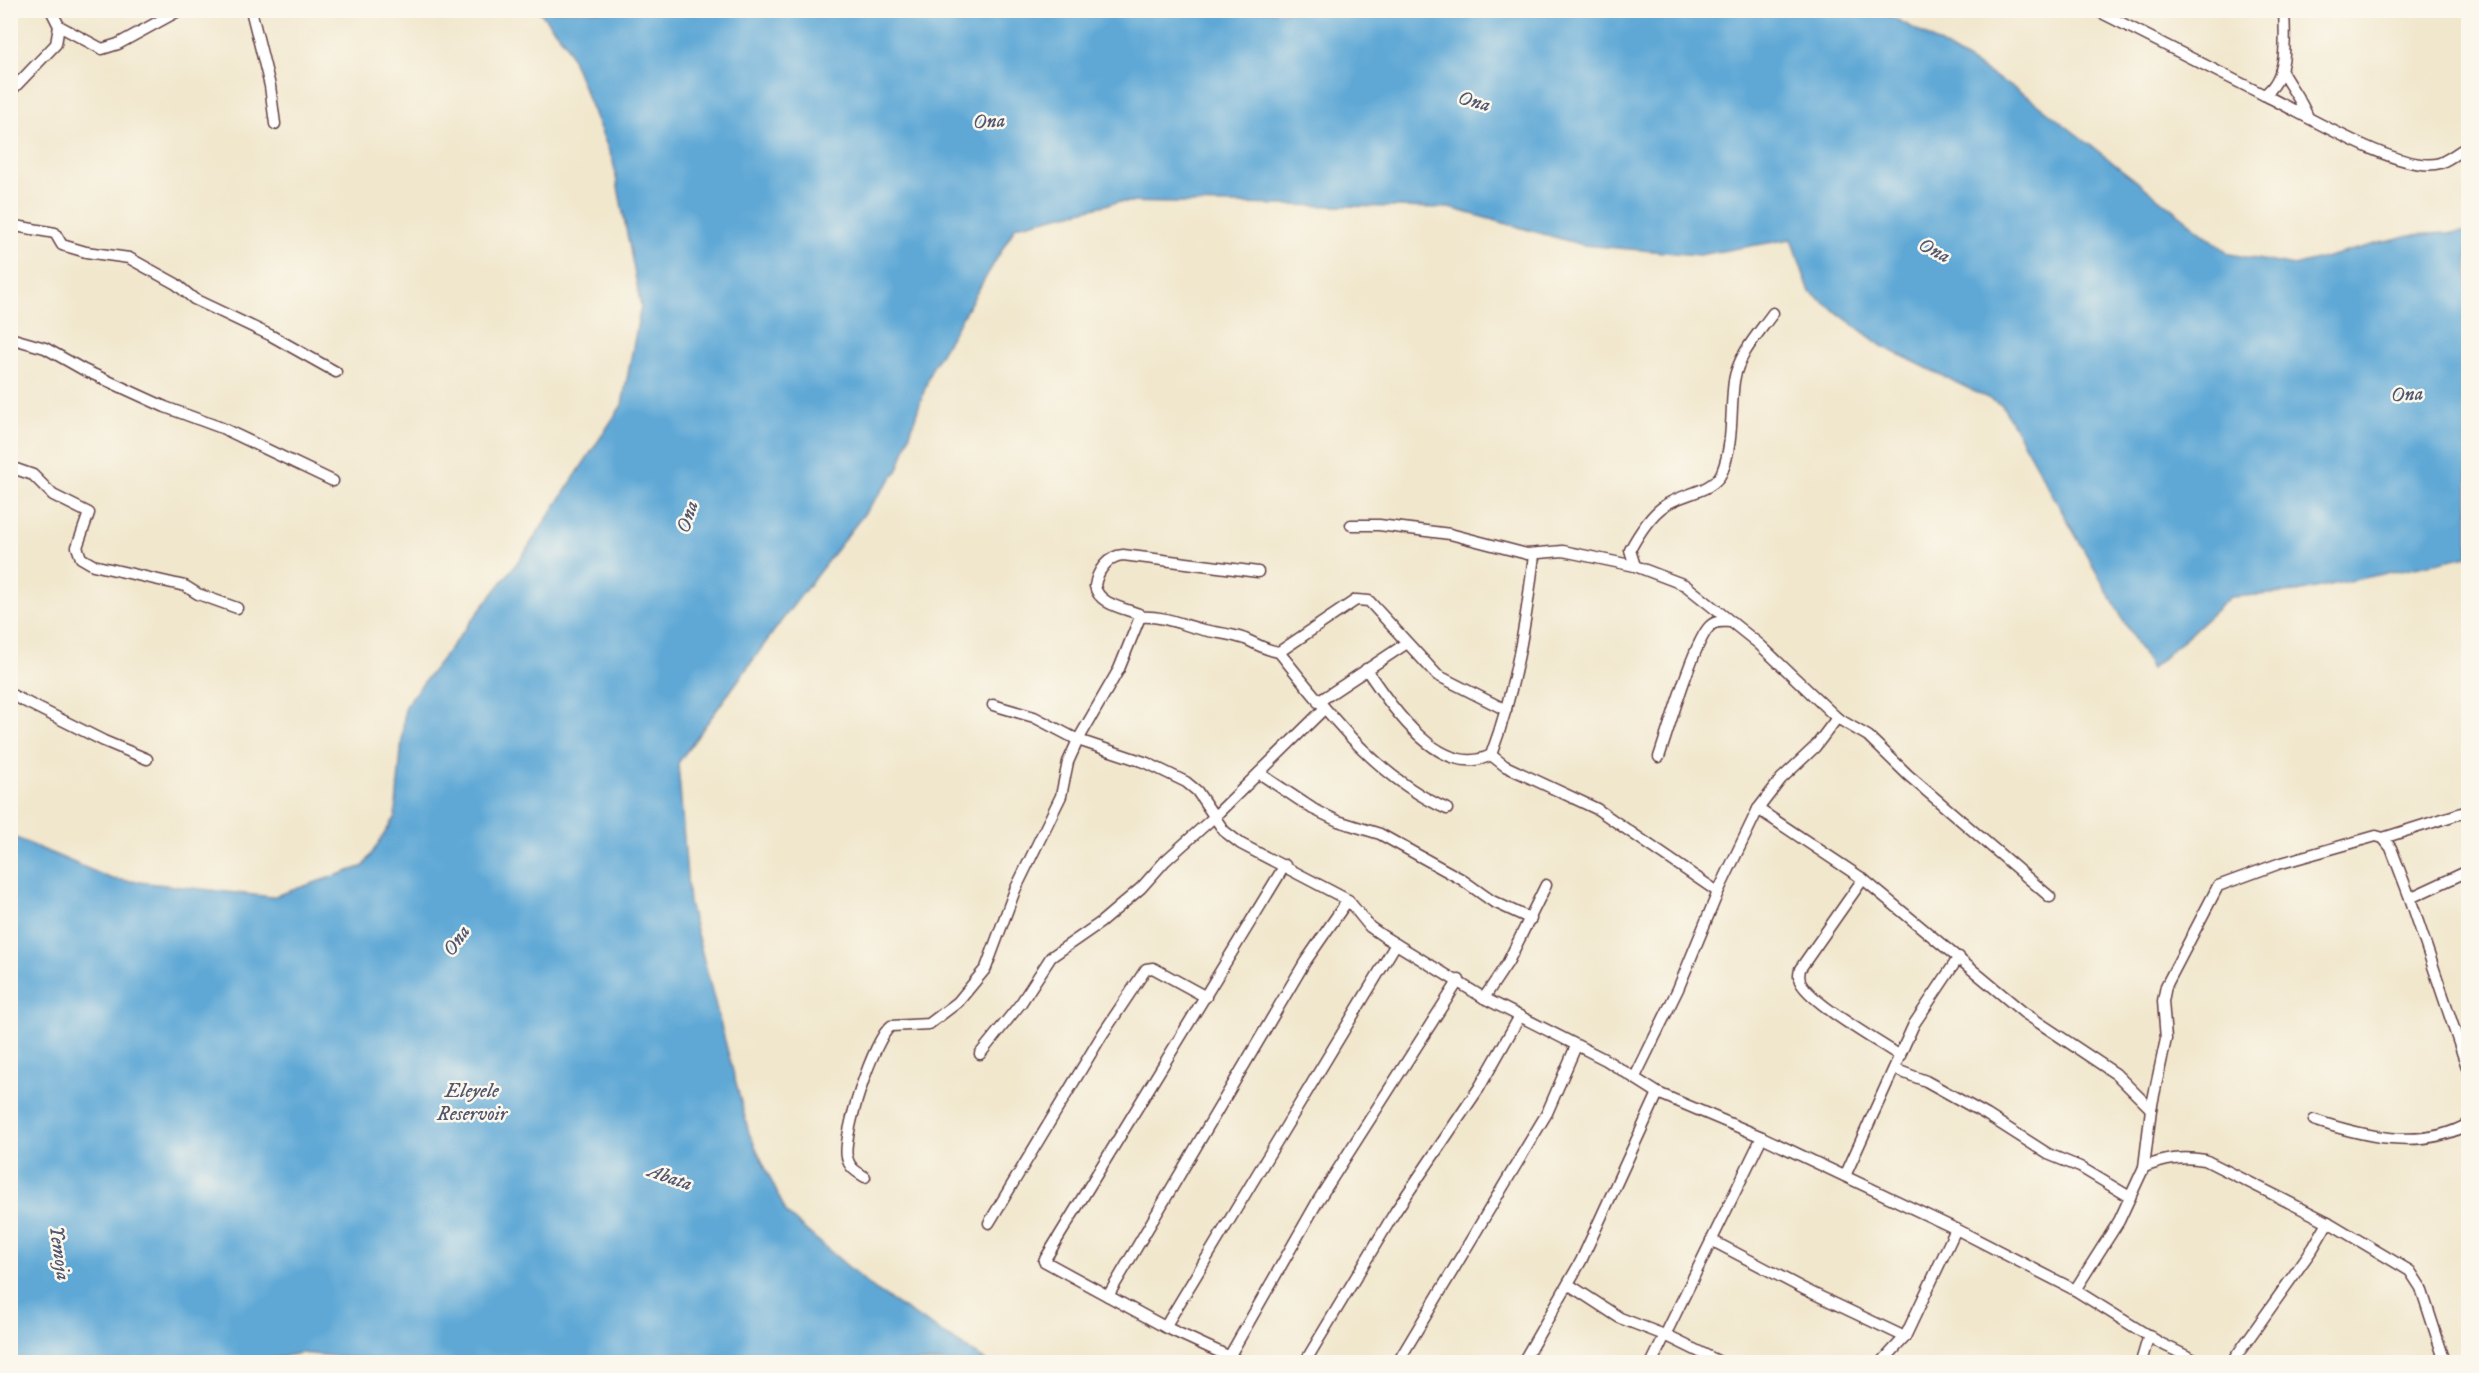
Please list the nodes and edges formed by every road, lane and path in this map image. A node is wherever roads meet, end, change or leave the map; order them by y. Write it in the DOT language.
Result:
graph roads {
  1 [pos="51,10"];
  2 [pos="180,10"];
  3 [pos="251,10"];
  4 [pos="2096,10"];
  5 [pos="2284,10"];
  6 [pos="59,26"];
  7 [pos="2281,70"];
  8 [pos="10,92"];
  9 [pos="2264,95"];
  10 [pos="2307,116"];
  11 [pos="275,124"];
  12 [pos="2469,146"];
  13 [pos="10,225"];
  14 [pos="1773,313"];
  15 [pos="10,338"];
  16 [pos="336,372"];
  17 [pos="10,467"];
  18 [pos="333,481"];
  19 [pos="1351,525"];
  20 [pos="1534,555"];
  21 [pos="1635,566"];
  22 [pos="1258,572"];
  23 [pos="237,608"];
  24 [pos="1140,617"];
  25 [pos="1732,622"];
  26 [pos="1407,643"];
  27 [pos="1279,652"];
  28 [pos="1366,669"];
  29 [pos="10,694"];
  30 [pos="993,705"];
  31 [pos="1321,705"];
  32 [pos="1506,710"];
  33 [pos="1837,718"];
  34 [pos="1078,740"];
  35 [pos="1491,755"];
  36 [pos="1659,757"];
  37 [pos="147,759"];
  38 [pos="1259,773"];
  39 [pos="1447,809"];
  40 [pos="1758,809"];
  41 [pos="2469,811"];
  42 [pos="1214,818"];
  43 [pos="2383,838"];
  44 [pos="1285,866"];
  45 [pos="2469,872"];
  46 [pos="1863,879"];
  47 [pos="1546,885"];
  48 [pos="1718,892"];
  49 [pos="2050,897"];
  50 [pos="2409,898"];
  51 [pos="1348,900"];
  52 [pos="1531,919"];
  53 [pos="1396,944"];
  54 [pos="1959,957"];
  55 [pos="1459,980"];
  56 [pos="1206,997"];
  57 [pos="1484,998"];
  58 [pos="1520,1016"];
  59 [pos="1575,1046"];
  60 [pos="980,1054"];
  61 [pos="1900,1056"];
  62 [pos="1894,1069"];
  63 [pos="2469,1070"];
  64 [pos="1635,1077"];
  65 [pos="1658,1093"];
  66 [pos="2151,1109"];
  67 [pos="2314,1120"];
  68 [pos="2469,1124"];
  69 [pos="1762,1137"];
  70 [pos="2144,1167"];
  71 [pos="1845,1176"];
  72 [pos="865,1177"];
  73 [pos="2130,1197"];
  74 [pos="2328,1222"];
  75 [pos="989,1223"];
  76 [pos="1956,1229"];
  77 [pos="1711,1240"];
  78 [pos="1568,1284"];
  79 [pos="2075,1290"];
  80 [pos="1108,1296"];
  81 [pos="1165,1327"];
  82 [pos="2149,1335"];
  83 [pos="1666,1336"];
  84 [pos="1905,1336"];
  85 [pos="1229,1357"];
  86 [pos="1241,1362"];
  87 [pos="1305,1362"];
  88 [pos="1398,1362"];
  89 [pos="1523,1362"];
  90 [pos="1652,1362"];
  91 [pos="1720,1362"];
  92 [pos="1882,1362"];
  93 [pos="2141,1362"];
  94 [pos="2199,1362"];
  95 [pos="2232,1362"];
  96 [pos="2445,1362"];
  1 -- 6 [label="street"];
  2 -- 6 [label="street"];
  3 -- 11 [label="street"];
  4 -- 9 [label="street"];
  5 -- 7 [label="street"];
  6 -- 8 [label="street"];
  7 -- 9 [label="street"];
  7 -- 10 [label="street"];
  9 -- 10 [label="street"];
  10 -- 12 [label="street"];
  13 -- 16 [label="street"];
  14 -- 21 [label="street"];
  15 -- 18 [label="street"];
  17 -- 23 [label="street"];
  19 -- 20 [label="street"];
  20 -- 21 [label="street"];
  20 -- 32 [label="street"];
  21 -- 25 [label="street"];
  22 -- 24 [label="street"];
  24 -- 27 [label="street"];
  24 -- 34 [label="street"];
  25 -- 33 [label="street"];
  25 -- 36 [label="street"];
  26 -- 27 [label="street"];
  26 -- 28 [label="street"];
  26 -- 32 [label="street"];
  27 -- 31 [label="street"];
  28 -- 31 [label="street"];
  28 -- 35 [label="street"];
  29 -- 37 [label="street"];
  30 -- 34 [label="street"];
  31 -- 38 [label="street"];
  31 -- 39 [label="street"];
  32 -- 35 [label="street"];
  33 -- 40 [label="street"];
  33 -- 49 [label="street"];
  34 -- 42 [label="street"];
  34 -- 72 [label="street"];
  35 -- 48 [label="street"];
  38 -- 42 [label="street"];
  38 -- 52 [label="street"];
  40 -- 46 [label="street"];
  40 -- 48 [label="street"];
  41 -- 43 [label="street"];
  42 -- 44 [label="street"];
  42 -- 60 [label="street"];
  43 -- 50 [label="street"];
  43 -- 66 [label="street"];
  44 -- 51 [label="street"];
  44 -- 56 [label="street"];
  45 -- 50 [label="street"];
  46 -- 54 [label="street"];
  46 -- 61 [label="street"];
  47 -- 52 [label="street"];
  48 -- 64 [label="street"];
  50 -- 63 [label="street"];
  51 -- 53 [label="street"];
  51 -- 80 [label="street"];
  52 -- 57 [label="street"];
  53 -- 55 [label="street"];
  53 -- 81 [label="street"];
  54 -- 61 [label="street"];
  54 -- 66 [label="street"];
  55 -- 57 [label="street"];
  55 -- 85 [label="street"];
  56 -- 75 [label="street"];
  56 -- 80 [label="street"];
  57 -- 58 [label="street"];
  58 -- 59 [label="street"];
  58 -- 87 [label="street"];
  59 -- 64 [label="street"];
  59 -- 88 [label="street"];
  61 -- 62 [label="street"];
  62 -- 71 [label="street"];
  62 -- 73 [label="street"];
  64 -- 65 [label="street"];
  65 -- 69 [label="street"];
  65 -- 78 [label="street"];
  66 -- 70 [label="street"];
  67 -- 68 [label="street"];
  69 -- 71 [label="street"];
  69 -- 77 [label="street"];
  70 -- 73 [label="street"];
  70 -- 74 [label="street"];
  71 -- 76 [label="street"];
  73 -- 79 [label="street"];
  74 -- 95 [label="street"];
  74 -- 96 [label="street"];
  76 -- 79 [label="street"];
  76 -- 84 [label="street"];
  77 -- 83 [label="street"];
  77 -- 84 [label="street"];
  78 -- 83 [label="street"];
  78 -- 89 [label="street"];
  79 -- 82 [label="street"];
  80 -- 81 [label="street"];
  81 -- 85 [label="street"];
  82 -- 93 [label="street"];
  82 -- 94 [label="street"];
  83 -- 90 [label="street"];
  83 -- 91 [label="street"];
  84 -- 92 [label="street"];
  85 -- 86 [label="street"];
}
